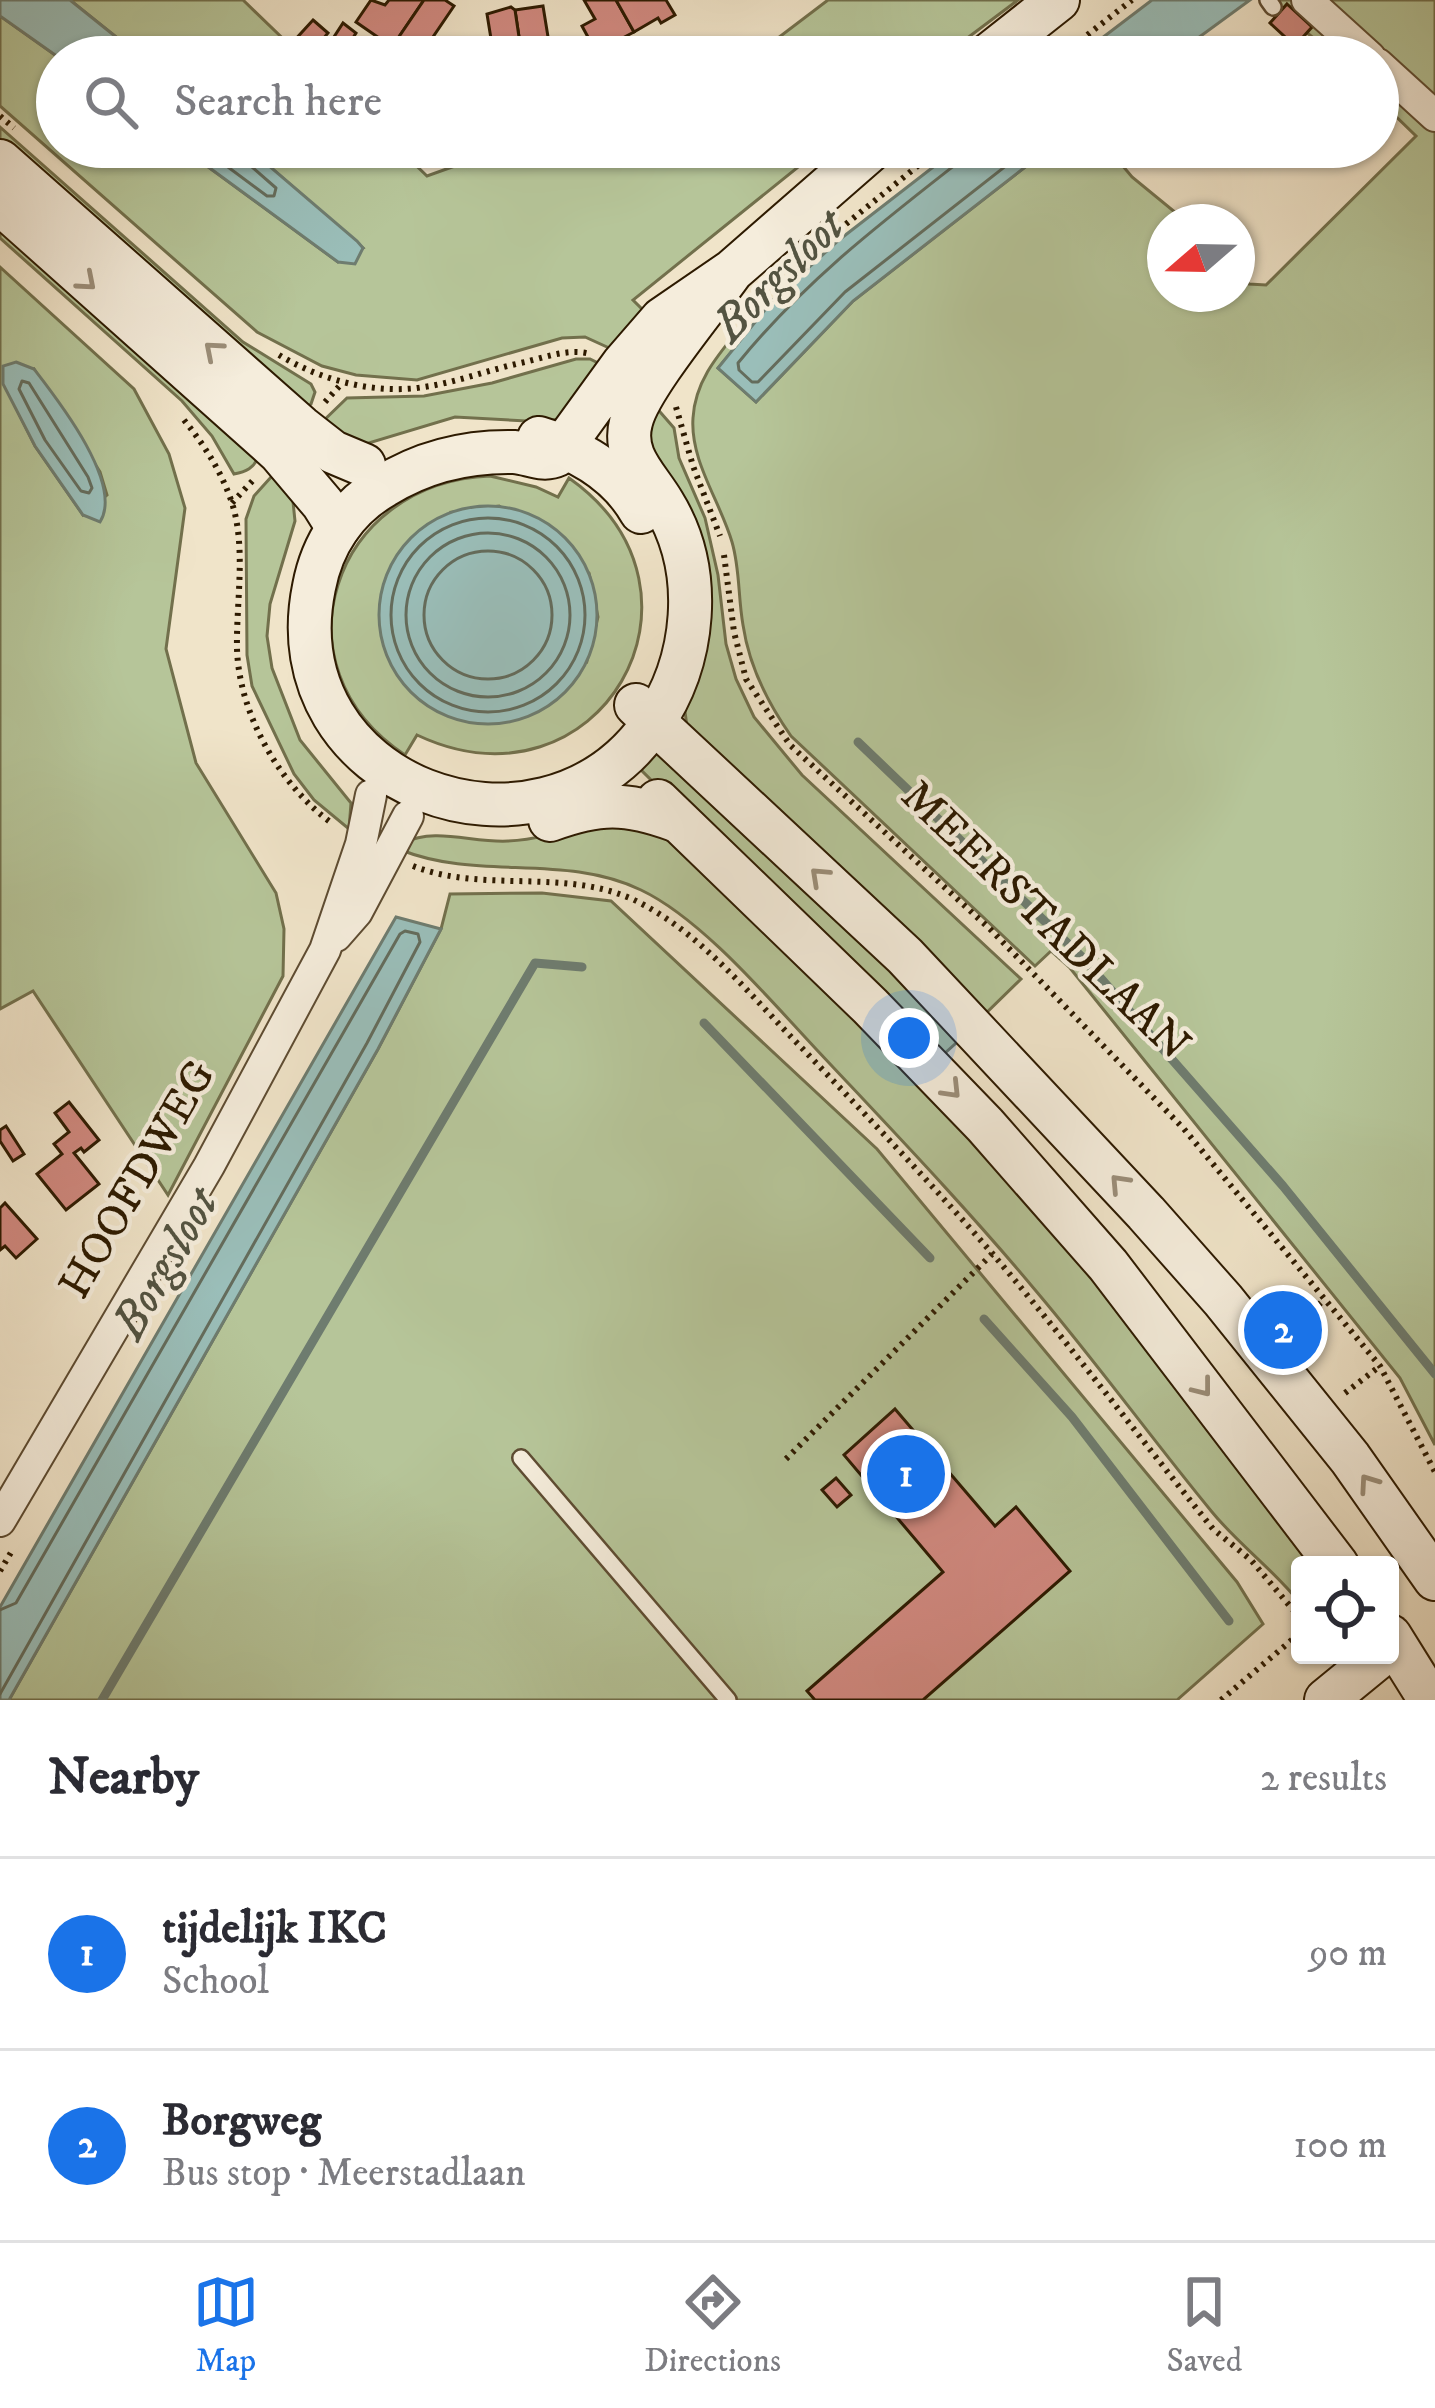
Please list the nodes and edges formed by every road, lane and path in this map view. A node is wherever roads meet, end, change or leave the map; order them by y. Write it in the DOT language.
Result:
graph roads {
  1 [pos="1058,0"];
  2 [pos="1132,0"];
  3 [pos="1307,0"];
  4 [pos="1013,36"];
  5 [pos="1086,36"];
  6 [pos="1347,36"];
  7 [pos="1399,83"];
  8 [pos="1435,116"];
  9 [pos="0,161"];
  10 [pos="850,168"];
  11 [pos="915,168"];
  12 [pos="0,203"];
  13 [pos="834,233"];
  14 [pos="343,382"];
  15 [pos="649,384"];
  16 [pos="564,446"];
  17 [pos="364,465"];
  18 [pos="232,502"];
  19 [pos="331,516"];
  20 [pos="645,714"];
  21 [pos="594,791"];
  22 [pos="371,794"];
  23 [pos="414,803"];
  24 [pos="384,855"];
  25 [pos="992,1254"];
  26 [pos="1325,1299"];
  27 [pos="1285,1335"];
  28 [pos="1380,1366"];
  29 [pos="1335,1400"];
  30 [pos="521,1458"];
  31 [pos="786,1460"];
  32 [pos="14,1467"];
  33 [pos="1435,1472"];
  34 [pos="0,1521"];
  35 [pos="1330,1556"];
  36 [pos="1435,1579"];
  37 [pos="1291,1608"];
  38 [pos="1291,1641"];
  39 [pos="1399,1645"];
  40 [pos="1371,1664"];
  41 [pos="1419,1685"];
  42 [pos="728,1700"];
  43 [pos="1221,1700"];
  44 [pos="1326,1700"];
  1 -- 4 [label="main road"];
  2 -- 5 [label="path"];
  3 -- 6 [label="street"];
  7 -- 8 [label="street"];
  17 -- 9 [label="main road, one-way"];
  10 -- 15 [label="main road"];
  11 -- 13 [label="path"];
  12 -- 19 [label="main road, one-way"];
  14 -- 15 [label="path"];
  15 -- 16 [label="main road"];
  15 -- 20 [label="main road"];
  15 -- 26 [label="path, MEERSTADLAAN"];
  16 -- 17 [label="main road"];
  16 -- 19 [label="main road"];
  16 -- 20 [label="main road"];
  17 -- 19 [label="main road"];
  18 -- 24 [label="path"];
  19 -- 22 [label="main road"];
  19 -- 23 [label="main road"];
  20 -- 21 [label="main road"];
  20 -- 23 [label="main road"];
  36 -- 20 [label="main road, one-way"];
  21 -- 23 [label="main road"];
  21 -- 35 [label="main road, one-way"];
  22 -- 23 [label="main road"];
  22 -- 24 [label="street, HOOFDWEG"];
  23 -- 24 [label="street, HOOFDWEG"];
  24 -- 25 [label="path"];
  24 -- 32 [label="street, HOOFDWEG"];
  25 -- 31 [label="path"];
  25 -- 37 [label="path"];
  26 -- 27 [label="path"];
  26 -- 28 [label="path, MEERSTADLAAN"];
  28 -- 29 [label="path"];
  28 -- 33 [label="path, MEERSTADLAAN"];
  30 -- 42 [label="lane"];
  32 -- 34 [label="street, HOOFDWEG"];
  38 -- 43 [label="path"];
  39 -- 41 [label="main road"];
  40 -- 44 [label="main road"];
}
